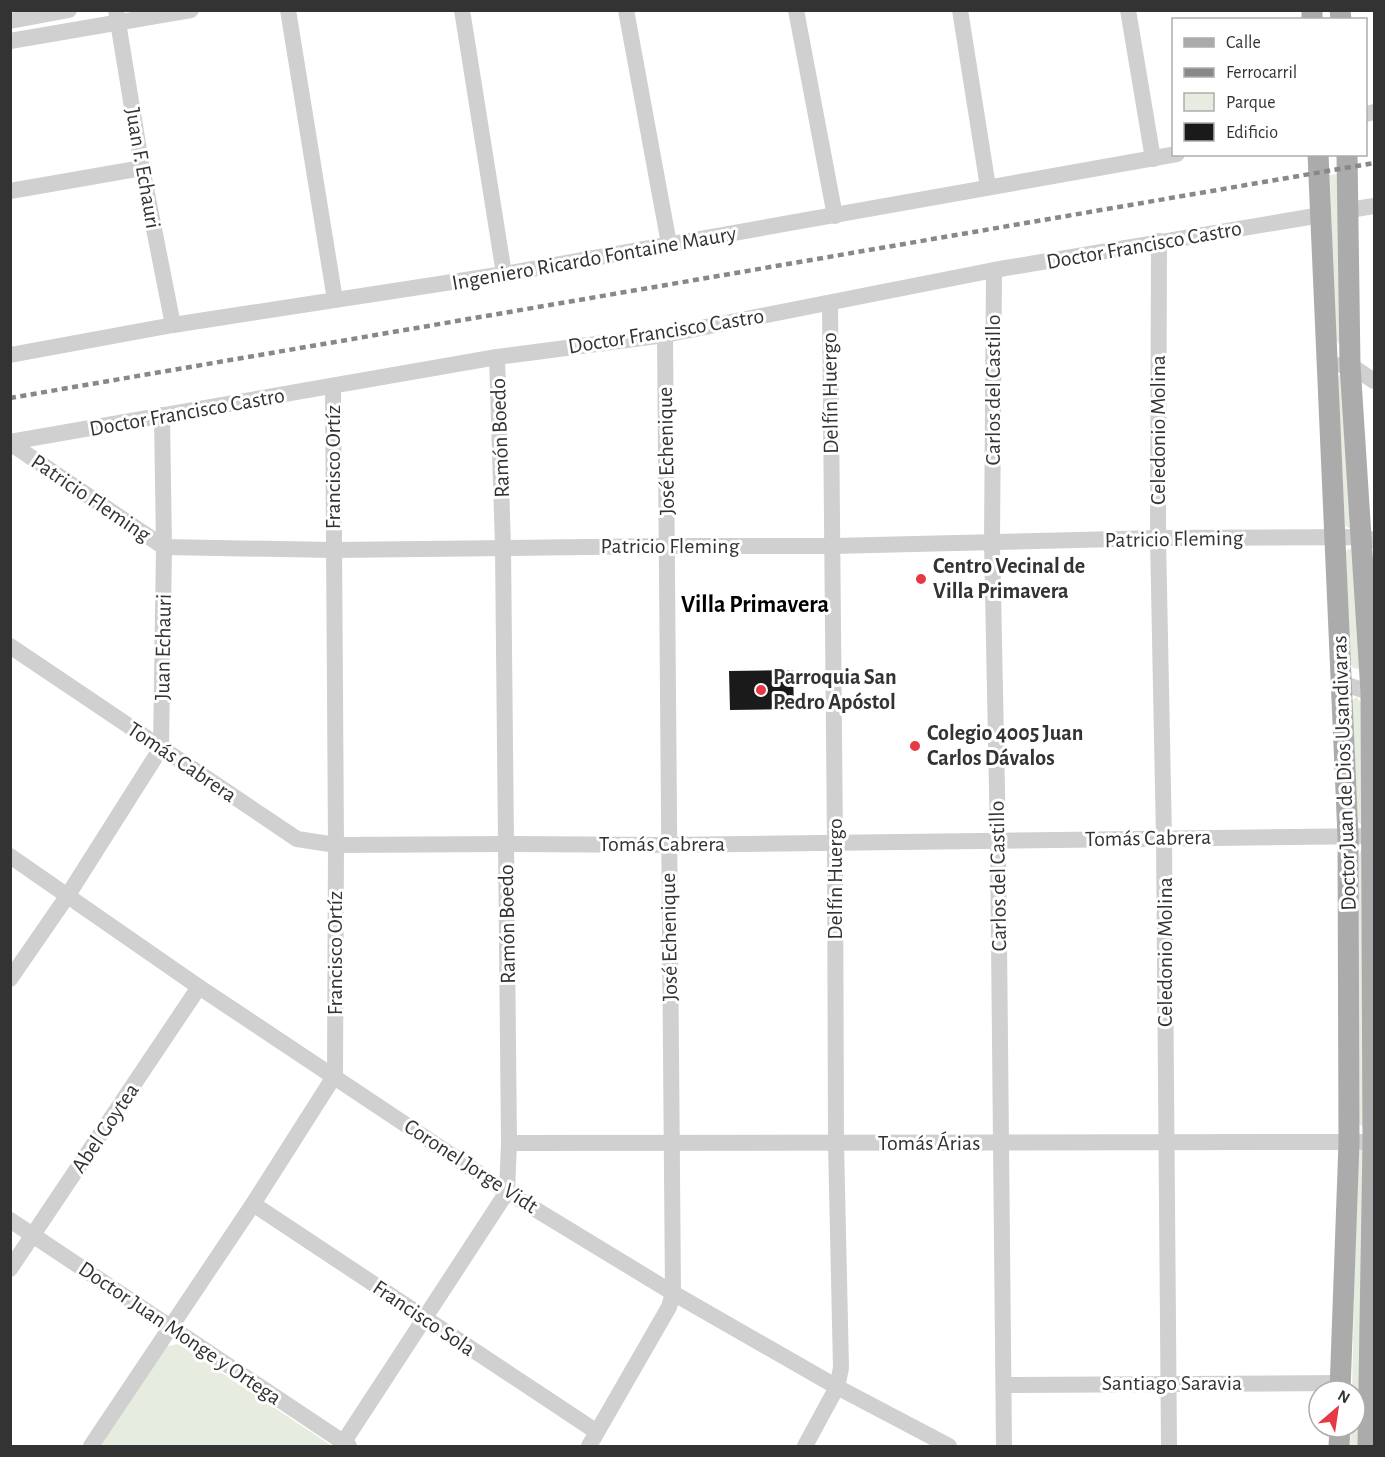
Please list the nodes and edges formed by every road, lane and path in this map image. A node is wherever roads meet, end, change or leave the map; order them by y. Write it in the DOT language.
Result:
graph roads {
  1 [pos="69,10"];
  2 [pos="191,10"];
  3 [pos="288,10"];
  4 [pos="462,10"];
  5 [pos="626,10"];
  6 [pos="796,10"];
  7 [pos="960,10"];
  8 [pos="1128,10"];
  9 [pos="117,17"];
  10 [pos="10,21"];
  11 [pos="10,41"];
  12 [pos="1172,155"];
  13 [pos="1318,156"];
  14 [pos="1347,156"];
  15 [pos="1153,159"];
  16 [pos="142,168"];
  17 [pos="988,187"];
  18 [pos="10,191"];
  19 [pos="1374,206"];
  20 [pos="1349,210"];
  21 [pos="1321,215"];
  22 [pos="835,216"];
  23 [pos="1159,241"];
  24 [pos="669,244"];
  25 [pos="994,270"];
  26 [pos="504,274"];
  27 [pos="335,300"];
  28 [pos="830,303"];
  29 [pos="173,325"];
  30 [pos="665,334"];
  31 [pos="10,355"];
  32 [pos="497,357"];
  33 [pos="1328,365"];
  34 [pos="1350,365"];
  35 [pos="1374,381"];
  36 [pos="333,387"];
  37 [pos="162,415"];
  38 [pos="10,443"];
  39 [pos="1158,538"];
  40 [pos="1336,538"];
  41 [pos="1368,539"];
  42 [pos="992,542"];
  43 [pos="667,546"];
  44 [pos="832,546"];
  45 [pos="164,547"];
  46 [pos="503,547"];
  47 [pos="333,550"];
  48 [pos="10,646"];
  49 [pos="1342,683"];
  50 [pos="1373,693"];
  51 [pos="161,748"];
  52 [pos="1348,836"];
  53 [pos="1373,836"];
  54 [pos="1164,838"];
  55 [pos="998,840"];
  56 [pos="836,842"];
  57 [pos="506,844"];
  58 [pos="336,845"];
  59 [pos="668,845"];
  60 [pos="10,856"];
  61 [pos="68,895"];
  62 [pos="10,979"];
  63 [pos="200,987"];
  64 [pos="334,1075"];
  65 [pos="1166,1142"];
  66 [pos="1374,1142"];
  67 [pos="509,1143"];
  68 [pos="836,1143"];
  69 [pos="1349,1143"];
  70 [pos="672,1144"];
  71 [pos="1000,1144"];
  72 [pos="507,1192"];
  73 [pos="253,1204"];
  74 [pos="10,1220"];
  75 [pos="33,1235"];
  76 [pos="10,1269"];
  77 [pos="673,1293"];
  78 [pos="424,1318"];
  79 [pos="170,1326"];
  80 [pos="1340,1379"];
  81 [pos="1168,1383"];
  82 [pos="1004,1385"];
  83 [pos="1307,1386"];
  84 [pos="837,1387"];
  85 [pos="593,1439"];
  86 [pos="346,1445"];
  87 [pos="91,1446"];
  88 [pos="804,1446"];
  89 [pos="949,1446"];
  90 [pos="1004,1446"];
  91 [pos="1169,1446"];
  92 [pos="1368,1446"];
  1 -- 10 [label="street"];
  2 -- 9 [label="street"];
  3 -- 27 [label="street"];
  4 -- 26 [label="street"];
  5 -- 24 [label="street"];
  6 -- 22 [label="street"];
  7 -- 17 [label="street"];
  8 -- 15 [label="street"];
  9 -- 11 [label="street"];
  9 -- 16 [label="street, Juan F. Echauri"];
  12 -- 15 [label="street, Ingeniero Ricardo Fontaine Maury"];
  13 -- 21 [label="main road, Doctor Juan de Dios Usandivaras"];
  14 -- 20 [label="main road, Doctor Juan de Dios Usandivaras"];
  15 -- 17 [label="street, Ingeniero Ricardo Fontaine Maury"];
  16 -- 18 [label="street"];
  16 -- 29 [label="street, Juan F. Echauri"];
  17 -- 22 [label="street, Ingeniero Ricardo Fontaine Maury"];
  19 -- 20 [label="street"];
  20 -- 34 [label="main road, Doctor Juan de Dios Usandivaras"];
  21 -- 23 [label="street, Doctor Francisco Castro"];
  21 -- 33 [label="main road, Doctor Juan de Dios Usandivaras"];
  22 -- 24 [label="street, Ingeniero Ricardo Fontaine Maury"];
  23 -- 25 [label="street, Doctor Francisco Castro"];
  23 -- 39 [label="street, Celedonio Molina"];
  24 -- 26 [label="street, Ingeniero Ricardo Fontaine Maury"];
  25 -- 28 [label="street, Doctor Francisco Castro"];
  25 -- 42 [label="street, Carlos del Castillo"];
  26 -- 27 [label="street, Ingeniero Ricardo Fontaine Maury"];
  27 -- 29 [label="street, Ingeniero Ricardo Fontaine Maury"];
  28 -- 30 [label="street, Doctor Francisco Castro"];
  28 -- 44 [label="street, Delfín Huergo"];
  29 -- 31 [label="street, Ingeniero Ricardo Fontaine Maury"];
  30 -- 32 [label="street, Doctor Francisco Castro"];
  30 -- 43 [label="street, José Echenique"];
  32 -- 36 [label="street, Doctor Francisco Castro"];
  32 -- 46 [label="street, Ramón Boedo"];
  33 -- 34 [label="street"];
  33 -- 40 [label="main road, Doctor Juan de Dios Usandivaras"];
  34 -- 35 [label="street"];
  34 -- 41 [label="main road, Doctor Juan de Dios Usandivaras"];
  36 -- 37 [label="street, Doctor Francisco Castro"];
  36 -- 47 [label="street, Francisco Ortíz"];
  37 -- 38 [label="street, Doctor Francisco Castro"];
  37 -- 45 [label="street, Juan Echauri"];
  38 -- 45 [label="street, Patricio Fleming"];
  39 -- 40 [label="street, Patricio Fleming"];
  39 -- 42 [label="street, Patricio Fleming"];
  39 -- 54 [label="street, Celedonio Molina"];
  40 -- 41 [label="street, Patricio Fleming"];
  40 -- 49 [label="main road, Doctor Juan de Dios Usandivaras"];
  41 -- 50 [label="main road, Doctor Juan de Dios Usandivaras"];
  42 -- 44 [label="street, Patricio Fleming"];
  42 -- 55 [label="street, Carlos del Castillo"];
  43 -- 44 [label="street, Patricio Fleming"];
  43 -- 46 [label="street, Patricio Fleming"];
  43 -- 59 [label="street, José Echenique"];
  44 -- 56 [label="street, Delfín Huergo"];
  45 -- 47 [label="street, Patricio Fleming"];
  45 -- 51 [label="street, Juan Echauri"];
  46 -- 47 [label="street, Patricio Fleming"];
  46 -- 57 [label="street, Ramón Boedo"];
  47 -- 58 [label="street, Francisco Ortíz"];
  48 -- 51 [label="street, Tomás Cabrera"];
  49 -- 50 [label="street"];
  49 -- 52 [label="main road, Doctor Juan de Dios Usandivaras"];
  50 -- 53 [label="main road, Doctor Juan de Dios Usandivaras"];
  51 -- 58 [label="street, Tomás Cabrera"];
  51 -- 61 [label="street"];
  52 -- 53 [label="street, Tomás Cabrera"];
  52 -- 54 [label="street, Tomás Cabrera"];
  52 -- 69 [label="main road, Doctor Juan de Dios Usandivaras"];
  53 -- 66 [label="main road, Doctor Juan de Dios Usandivaras"];
  54 -- 55 [label="street, Tomás Cabrera"];
  54 -- 65 [label="street, Celedonio Molina"];
  55 -- 56 [label="street, Tomás Cabrera"];
  55 -- 71 [label="street, Carlos del Castillo"];
  56 -- 59 [label="street, Tomás Cabrera"];
  56 -- 68 [label="street, Delfín Huergo"];
  57 -- 58 [label="street, Tomás Cabrera"];
  57 -- 59 [label="street, Tomás Cabrera"];
  57 -- 67 [label="street, Ramón Boedo"];
  58 -- 64 [label="street, Francisco Ortíz"];
  59 -- 70 [label="street, José Echenique"];
  60 -- 61 [label="street, Coronel Jorge Vidt"];
  61 -- 62 [label="street"];
  61 -- 63 [label="street, Coronel Jorge Vidt"];
  63 -- 64 [label="street, Coronel Jorge Vidt"];
  63 -- 75 [label="street, Abel Goytea"];
  64 -- 72 [label="street, Coronel Jorge Vidt"];
  64 -- 73 [label="street"];
  65 -- 69 [label="street, Tomás Árias"];
  65 -- 71 [label="street, Tomás Árias"];
  65 -- 81 [label="street, Celedonio Molina"];
  66 -- 69 [label="street, Tomás Árias"];
  66 -- 92 [label="main road, Doctor Juan de Dios Usandivaras"];
  67 -- 70 [label="street, Tomás Árias"];
  67 -- 72 [label="street, Ramón Boedo"];
  68 -- 70 [label="street, Tomás Árias"];
  68 -- 71 [label="street, Tomás Árias"];
  68 -- 84 [label="street, Delfín Huergo"];
  69 -- 80 [label="main road, Doctor Juan de Dios Usandivaras"];
  70 -- 77 [label="street, José Echenique"];
  71 -- 82 [label="street, Carlos del Castillo"];
  72 -- 77 [label="street, Coronel Jorge Vidt"];
  72 -- 78 [label="street"];
  73 -- 78 [label="street, Francisco Sola"];
  73 -- 79 [label="street"];
  74 -- 75 [label="street, Doctor Juan Monge y Ortega"];
  75 -- 76 [label="street, Abel Goytea"];
  75 -- 79 [label="street, Doctor Juan Monge y Ortega"];
  77 -- 84 [label="street, Coronel Jorge Vidt"];
  77 -- 85 [label="street, José Echenique"];
  78 -- 85 [label="street, Francisco Sola"];
  78 -- 86 [label="street"];
  79 -- 86 [label="street, Doctor Juan Monge y Ortega"];
  79 -- 87 [label="street"];
  81 -- 82 [label="street, Santiago Saravia"];
  81 -- 83 [label="street, Santiago Saravia"];
  81 -- 91 [label="street, Celedonio Molina"];
  82 -- 90 [label="street, Carlos del Castillo"];
  84 -- 88 [label="street, Delfín Huergo"];
  84 -- 89 [label="street, Coronel Jorge Vidt"];
}
